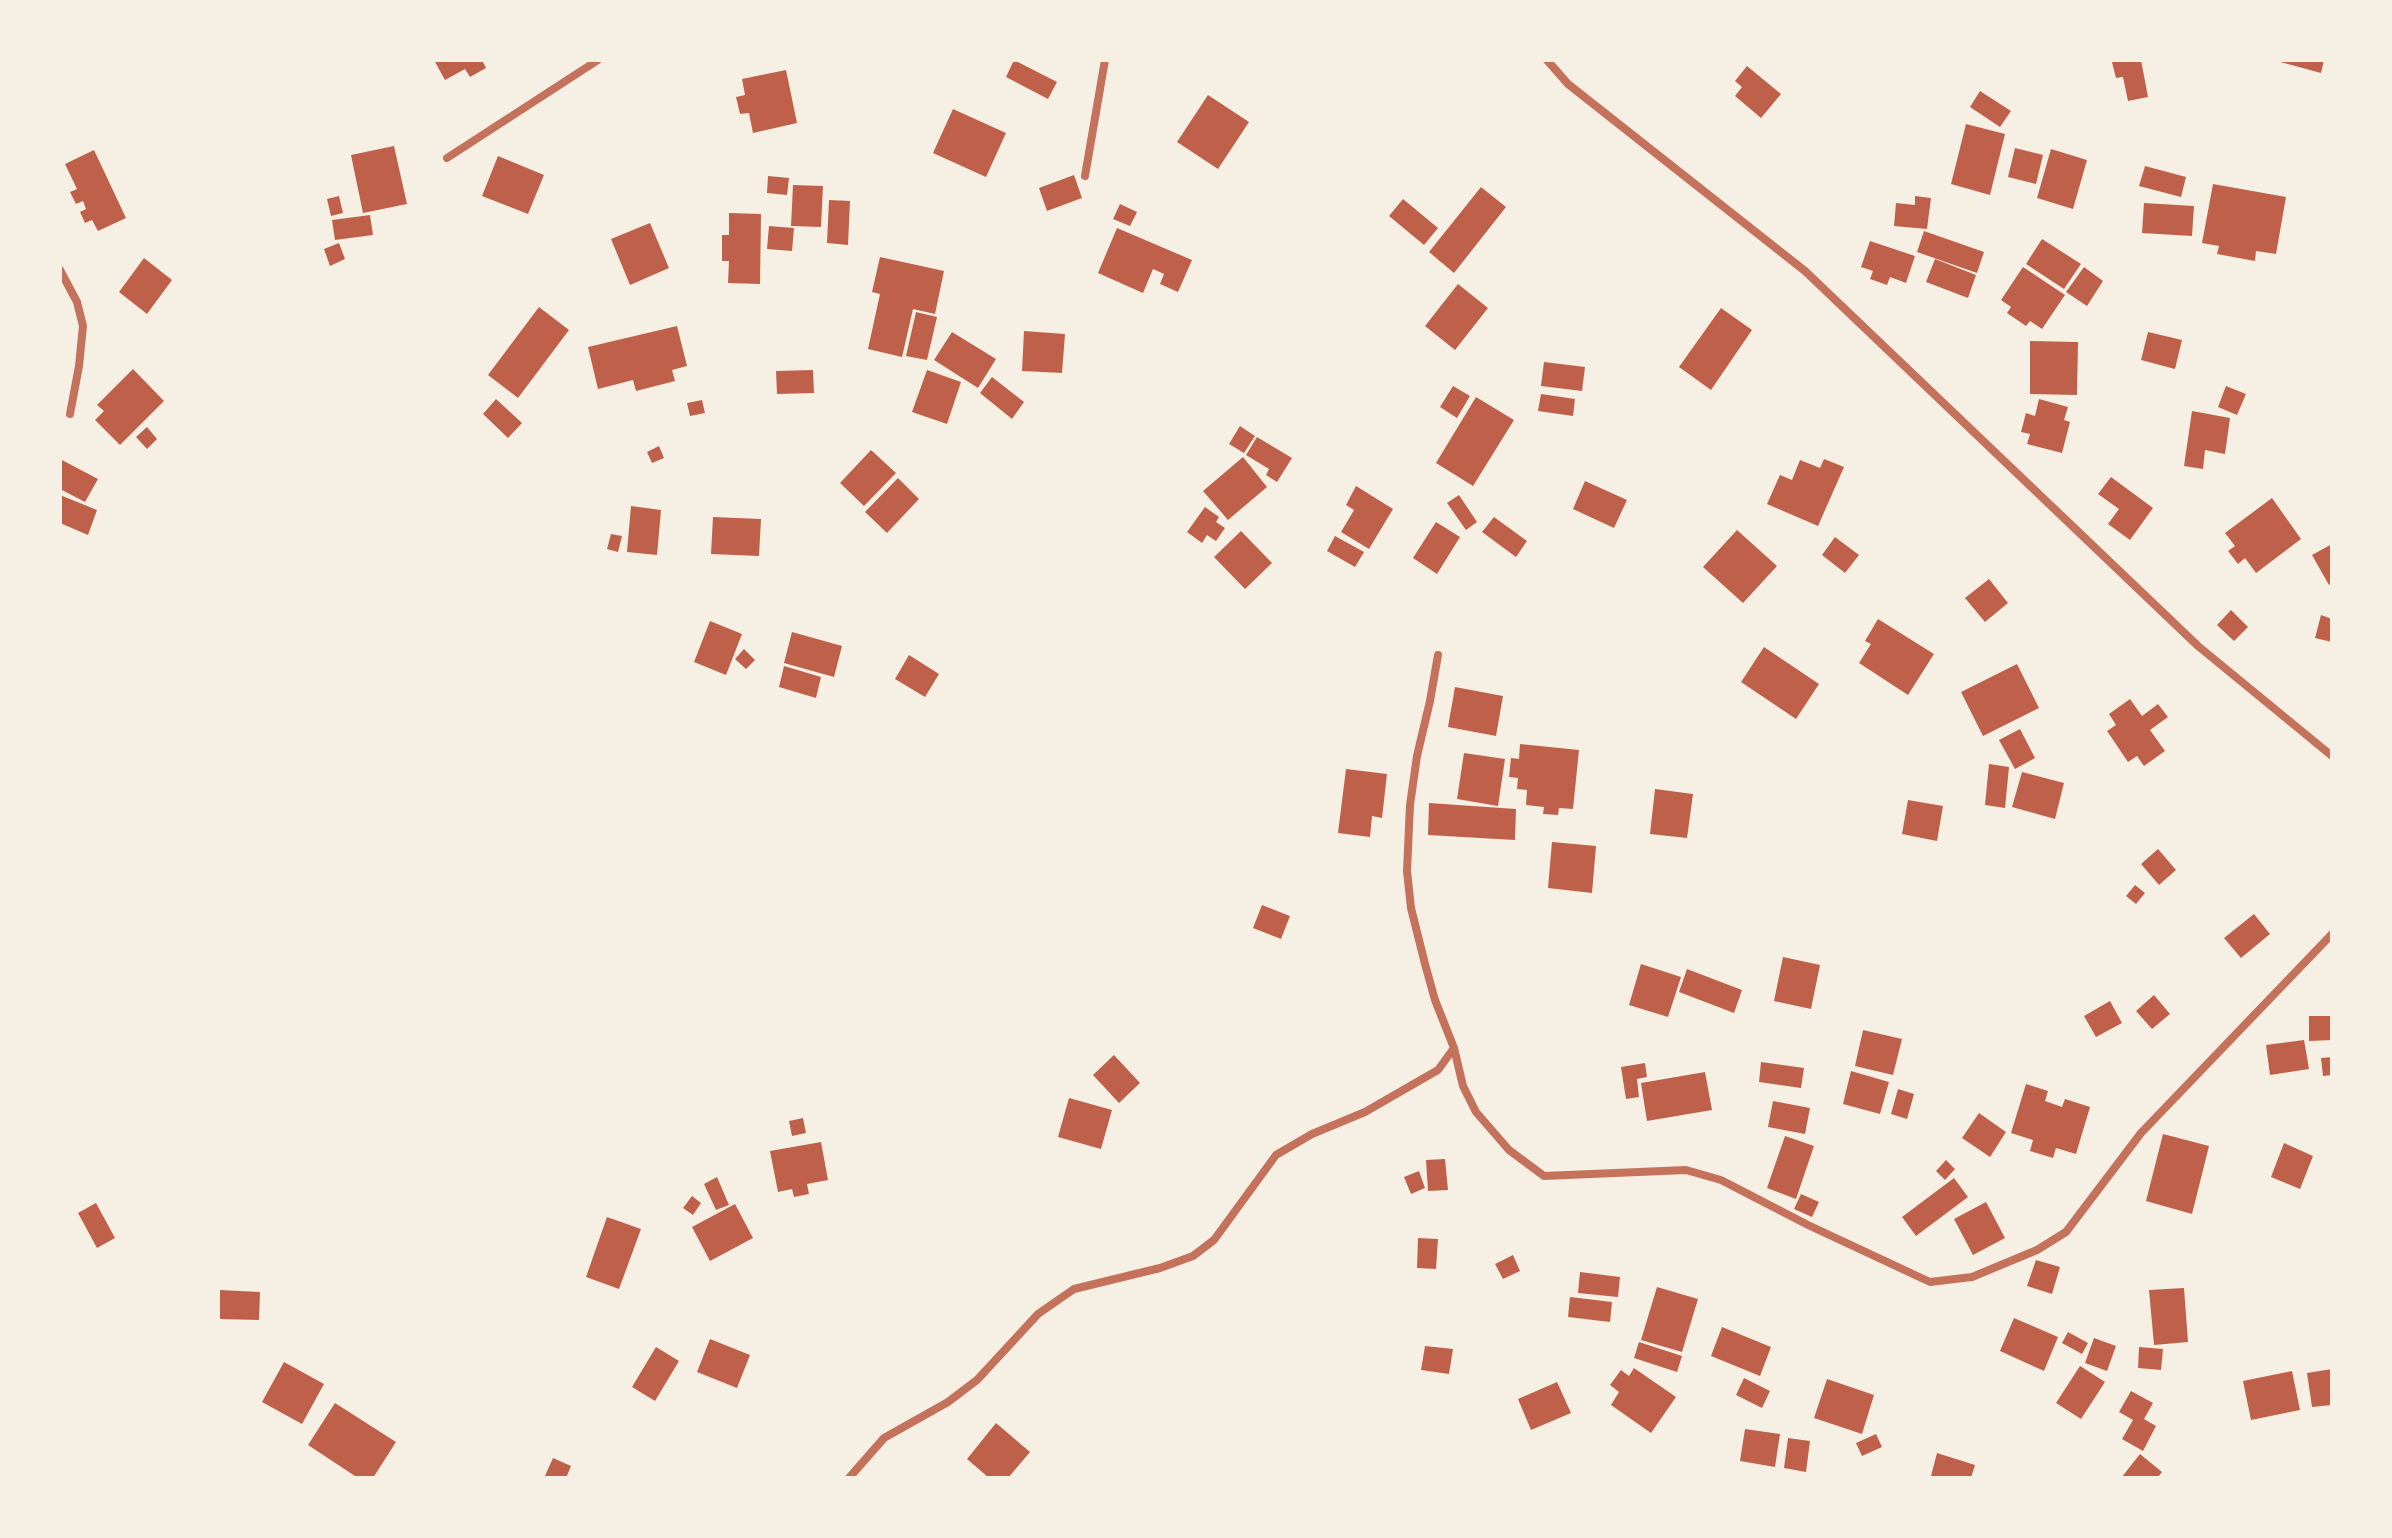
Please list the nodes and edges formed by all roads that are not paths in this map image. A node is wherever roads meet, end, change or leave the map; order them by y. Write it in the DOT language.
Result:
graph roads {
  1 [pos="598,60"];
  2 [pos="1105,60"];
  3 [pos="1547,60"];
  4 [pos="447,158"];
  5 [pos="1085,176"];
  6 [pos="60,270"];
  7 [pos="70,414"];
  8 [pos="1438,655"];
  9 [pos="2332,756"];
  10 [pos="2332,934"];
  11 [pos="1454,1048"];
  12 [pos="849,1478"];
  1 -- 4 [label="street"];
  2 -- 5 [label="street"];
  3 -- 9 [label="street"];
  6 -- 7 [label="street"];
  8 -- 11 [label="street"];
  10 -- 11 [label="street"];
  11 -- 12 [label="street"];
}
